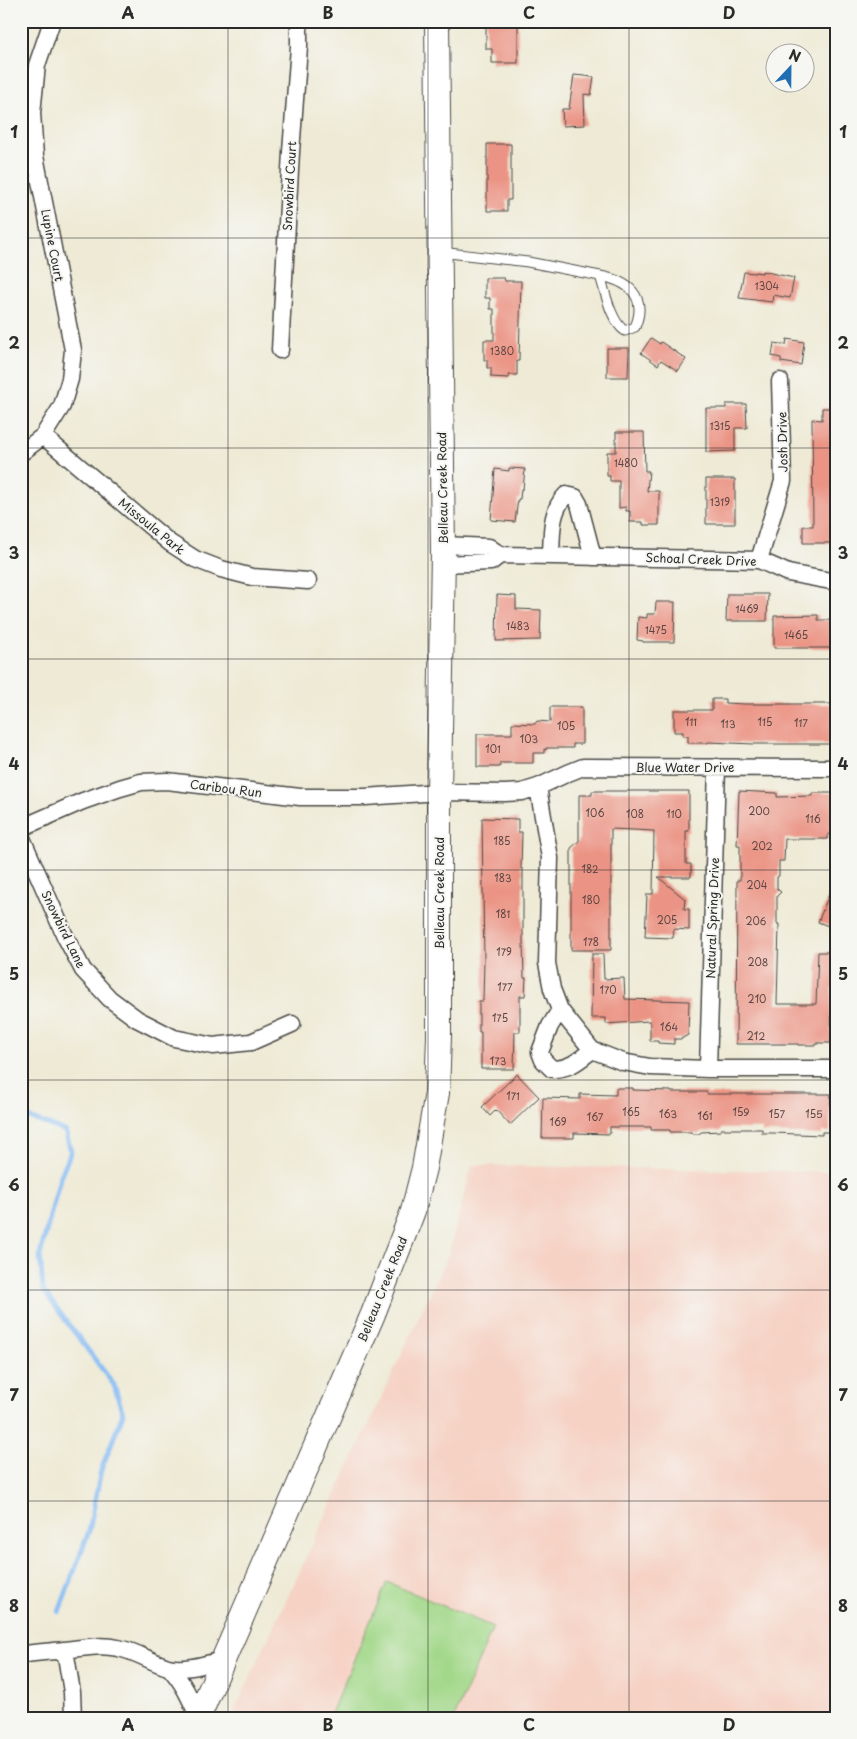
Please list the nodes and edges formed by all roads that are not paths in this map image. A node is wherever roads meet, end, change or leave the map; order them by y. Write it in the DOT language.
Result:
graph roads {
  1 [pos="52,21"];
  2 [pos="299,21"];
  3 [pos="437,21"];
  4 [pos="440,252"];
  5 [pos="600,276"];
  6 [pos="280,350"];
  7 [pos="780,381"];
  8 [pos="44,436"];
  9 [pos="21,453"];
  10 [pos="442,554"];
  11 [pos="551,556"];
  12 [pos="593,557"];
  13 [pos="759,560"];
  14 [pos="308,581"];
  15 [pos="836,582"];
  16 [pos="717,767"];
  17 [pos="836,768"];
  18 [pos="538,787"];
  19 [pos="439,792"];
  20 [pos="21,828"];
  21 [pos="21,836"];
  22 [pos="560,1010"];
  23 [pos="292,1024"];
  24 [pos="592,1050"];
  25 [pos="708,1069"];
  26 [pos="836,1069"];
  27 [pos="65,1650"];
  28 [pos="21,1654"];
  29 [pos="222,1660"];
  30 [pos="169,1667"];
  31 [pos="198,1717"];
  32 [pos="73,1718"];
  1 -- 8 [label="street, Lupine Court"];
  2 -- 6 [label="street, Snowbird Court"];
  3 -- 4 [label="main road, Belleau Creek Road"];
  4 -- 5 [label="lane"];
  4 -- 10 [label="main road, Belleau Creek Road"];
  5 -- 5 [label="lane"];
  7 -- 13 [label="street, Josh Drive"];
  8 -- 9 [label="street, Lupine Court"];
  8 -- 14 [label="street, Missoula Park"];
  10 -- 11 [label="street, Schoal Creek Drive"];
  10 -- 19 [label="main road, Belleau Creek Road"];
  11 -- 12 [label="street, Schoal Creek Drive"];
  11 -- 12 [label="street"];
  12 -- 13 [label="street, Schoal Creek Drive"];
  13 -- 15 [label="street, Schoal Creek Drive"];
  16 -- 17 [label="street, Blue Water Drive"];
  16 -- 18 [label="street, Blue Water Drive"];
  16 -- 25 [label="street, Natural Spring Drive"];
  18 -- 19 [label="street, Blue Water Drive"];
  18 -- 22 [label="street"];
  19 -- 20 [label="street, Caribou Run"];
  19 -- 29 [label="main road, Belleau Creek Road"];
  21 -- 23 [label="street, Snowbird Lane"];
  22 -- 24 [label="street"];
  22 -- 24 [label="street"];
  24 -- 25 [label="street"];
  25 -- 26 [label="street"];
  27 -- 28 [label="street"];
  27 -- 30 [label="street"];
  27 -- 32 [label="street"];
  29 -- 30 [label="street"];
  29 -- 31 [label="main road, Belleau Creek Road"];
  30 -- 31 [label="street"];
}
